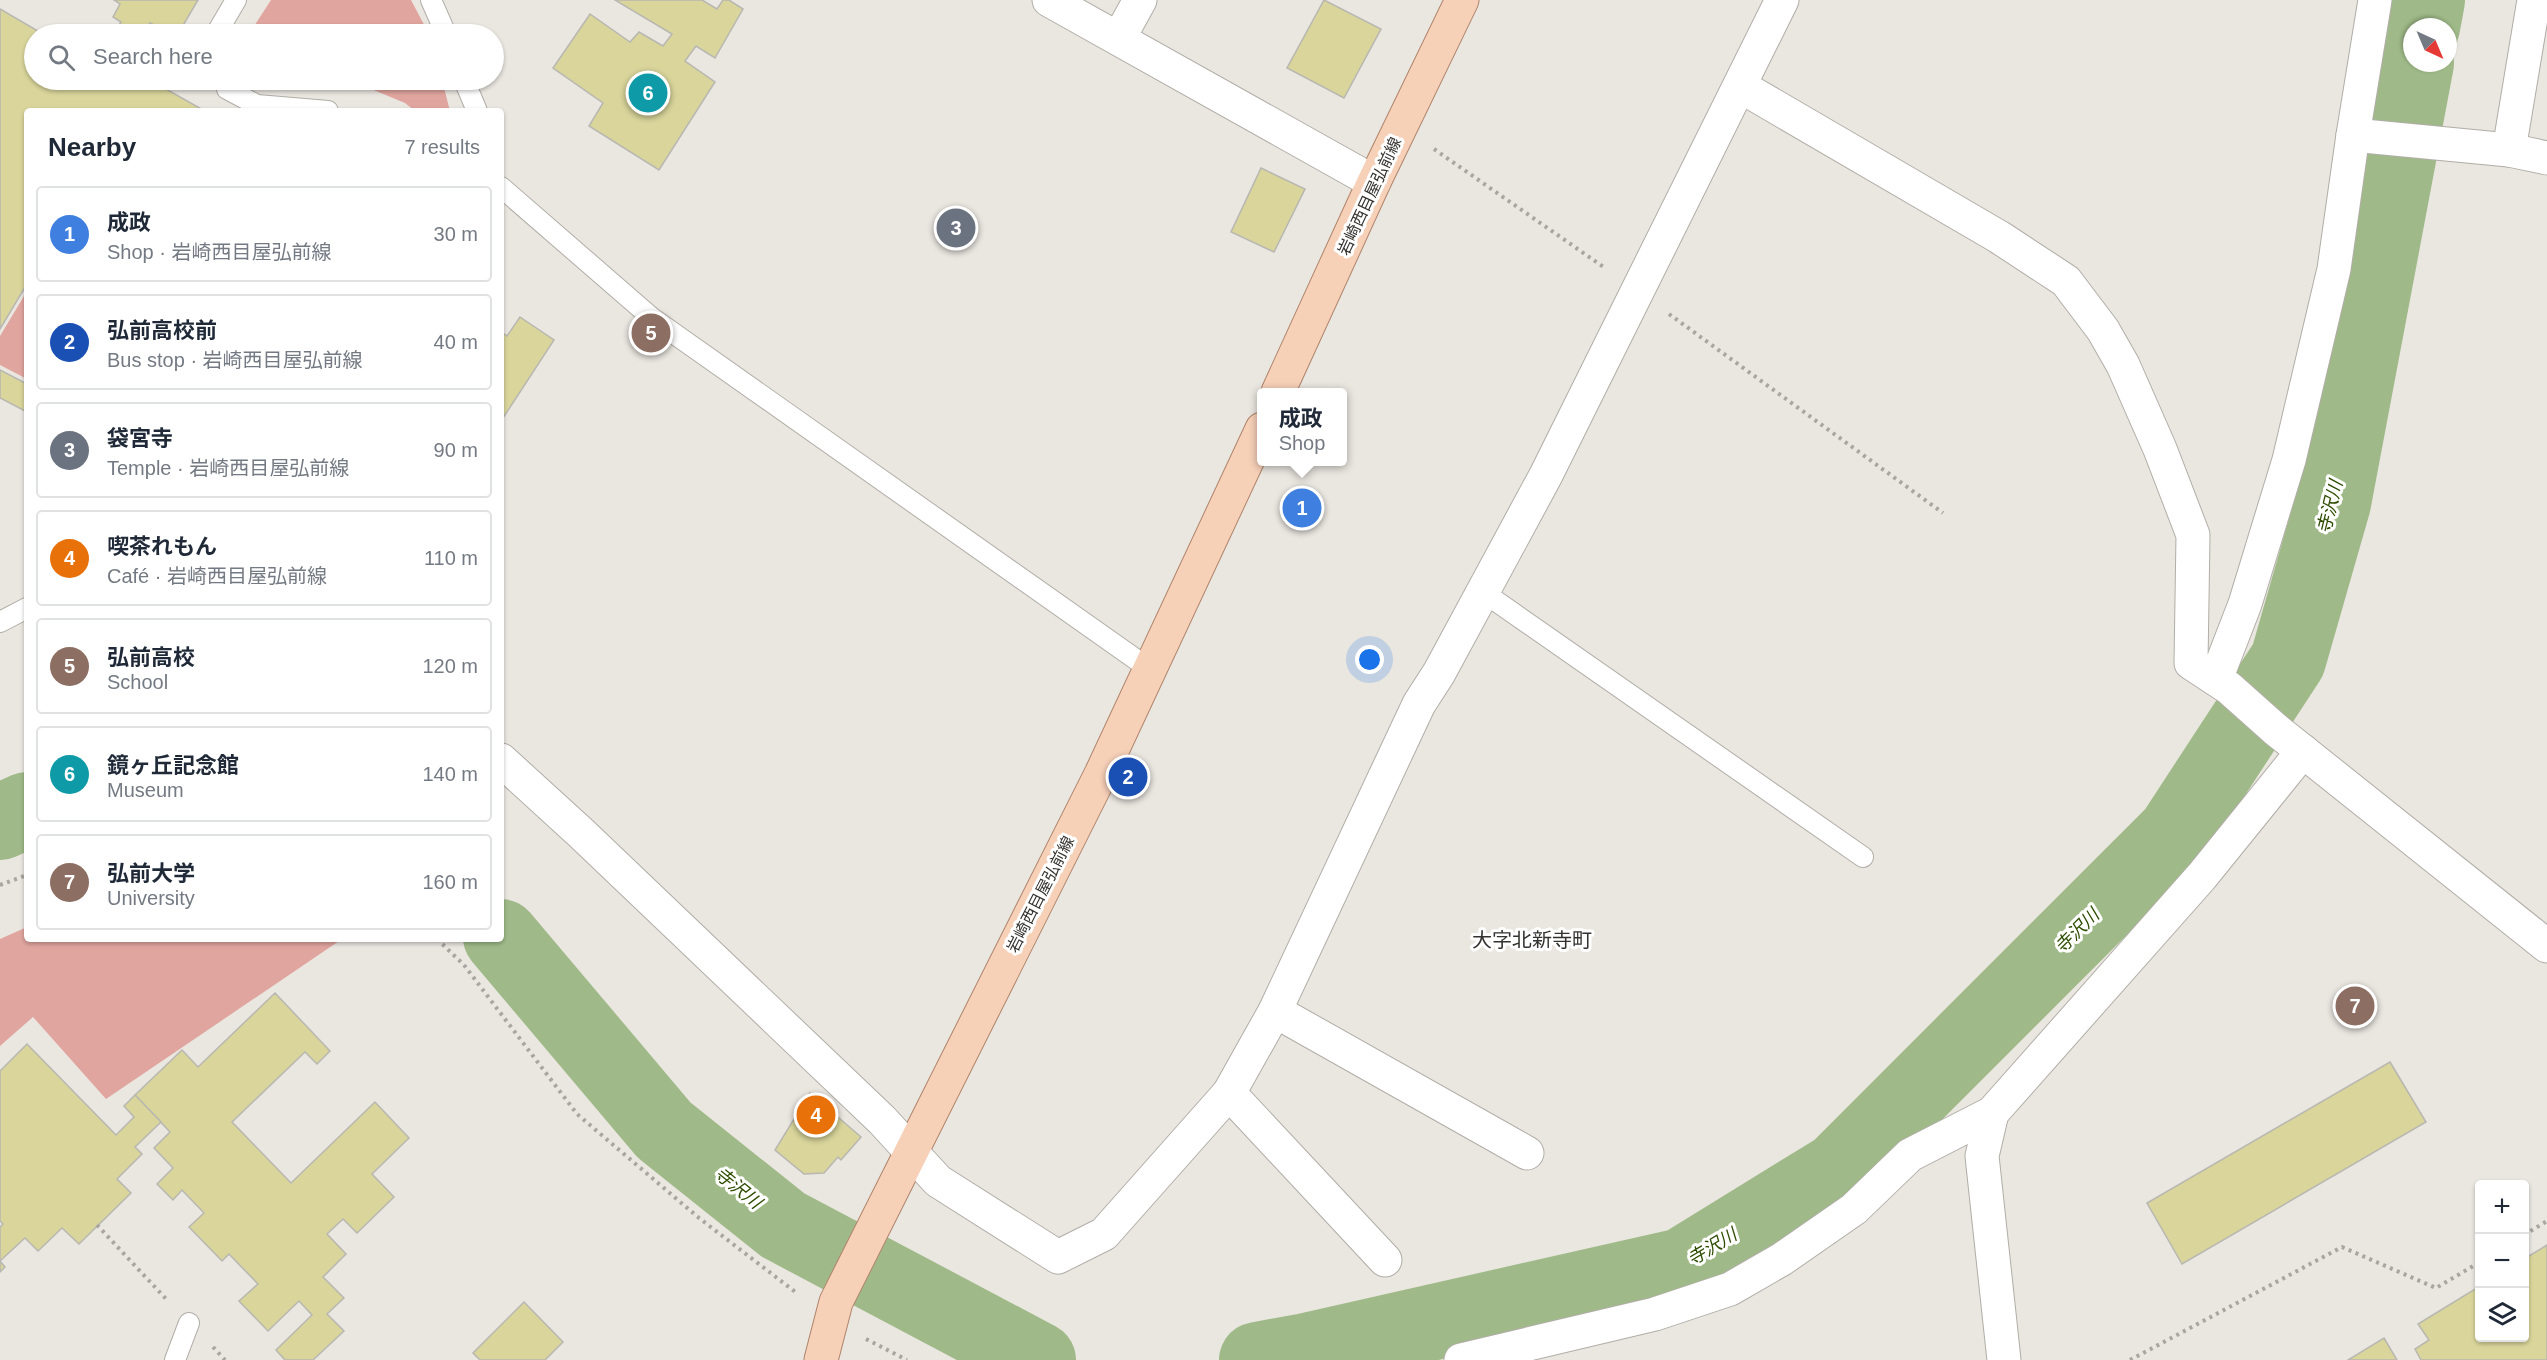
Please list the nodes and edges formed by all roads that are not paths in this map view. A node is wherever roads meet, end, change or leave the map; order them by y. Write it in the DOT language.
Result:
graph roads {
  1 [pos="236,0"];
  2 [pos="431,0"];
  3 [pos="1049,0"];
  4 [pos="1140,0"];
  5 [pos="1462,0"];
  6 [pos="1782,0"];
  7 [pos="2375,0"];
  8 [pos="2534,0"];
  9 [pos="222,24"];
  10 [pos="442,24"];
  11 [pos="1119,38"];
  12 [pos="1740,86"];
  13 [pos="229,90"];
  14 [pos="468,90"];
  15 [pos="292,108"];
  16 [pos="476,108"];
  17 [pos="2353,135"];
  18 [pos="2509,150"];
  19 [pos="2547,158"];
  20 [pos="1374,182"];
  21 [pos="504,191"];
  22 [pos="1280,388"];
  23 [pos="1257,440"];
  24 [pos="1483,592"];
  25 [pos="24,610"];
  26 [pos="0,622"];
  27 [pos="1151,670"];
  28 [pos="2223,684"];
  29 [pos="2303,751"];
  30 [pos="504,763"];
  31 [pos="1863,857"];
  32 [pos="2547,946"];
  33 [pos="1275,1011"];
  34 [pos="1229,1093"];
  35 [pos="1992,1113"];
  36 [pos="1527,1153"];
  37 [pos="906,1159"];
  38 [pos="1384,1260"];
  39 [pos="189,1323"];
  40 [pos="175,1360"];
  41 [pos="821,1360"];
  42 [pos="1461,1360"];
  43 [pos="2004,1360"];
  1 -- 9 [label="lane"];
  2 -- 10 [label="lane"];
  3 -- 11 [label="street"];
  4 -- 11 [label="street"];
  5 -- 20 [label="main road, 岩崎西目屋弘前線"];
  6 -- 12 [label="street"];
  7 -- 17 [label="street"];
  8 -- 18 [label="street"];
  11 -- 20 [label="street"];
  12 -- 24 [label="street"];
  12 -- 28 [label="street"];
  13 -- 15 [label="lane"];
  14 -- 16 [label="lane"];
  17 -- 18 [label="street"];
  17 -- 28 [label="street"];
  18 -- 19 [label="street"];
  20 -- 22 [label="main road, 岩崎西目屋弘前線"];
  21 -- 27 [label="lane"];
  23 -- 27 [label="main road, 岩崎西目屋弘前線"];
  24 -- 31 [label="lane"];
  24 -- 33 [label="street"];
  25 -- 26 [label="lane"];
  27 -- 37 [label="main road, 岩崎西目屋弘前線"];
  28 -- 29 [label="street"];
  29 -- 32 [label="street"];
  29 -- 35 [label="street"];
  30 -- 37 [label="street"];
  33 -- 34 [label="street"];
  33 -- 36 [label="street"];
  34 -- 37 [label="street"];
  34 -- 38 [label="street"];
  35 -- 42 [label="street"];
  35 -- 43 [label="street"];
  37 -- 41 [label="main road, 岩崎西目屋弘前線"];
  39 -- 40 [label="lane"];
}
